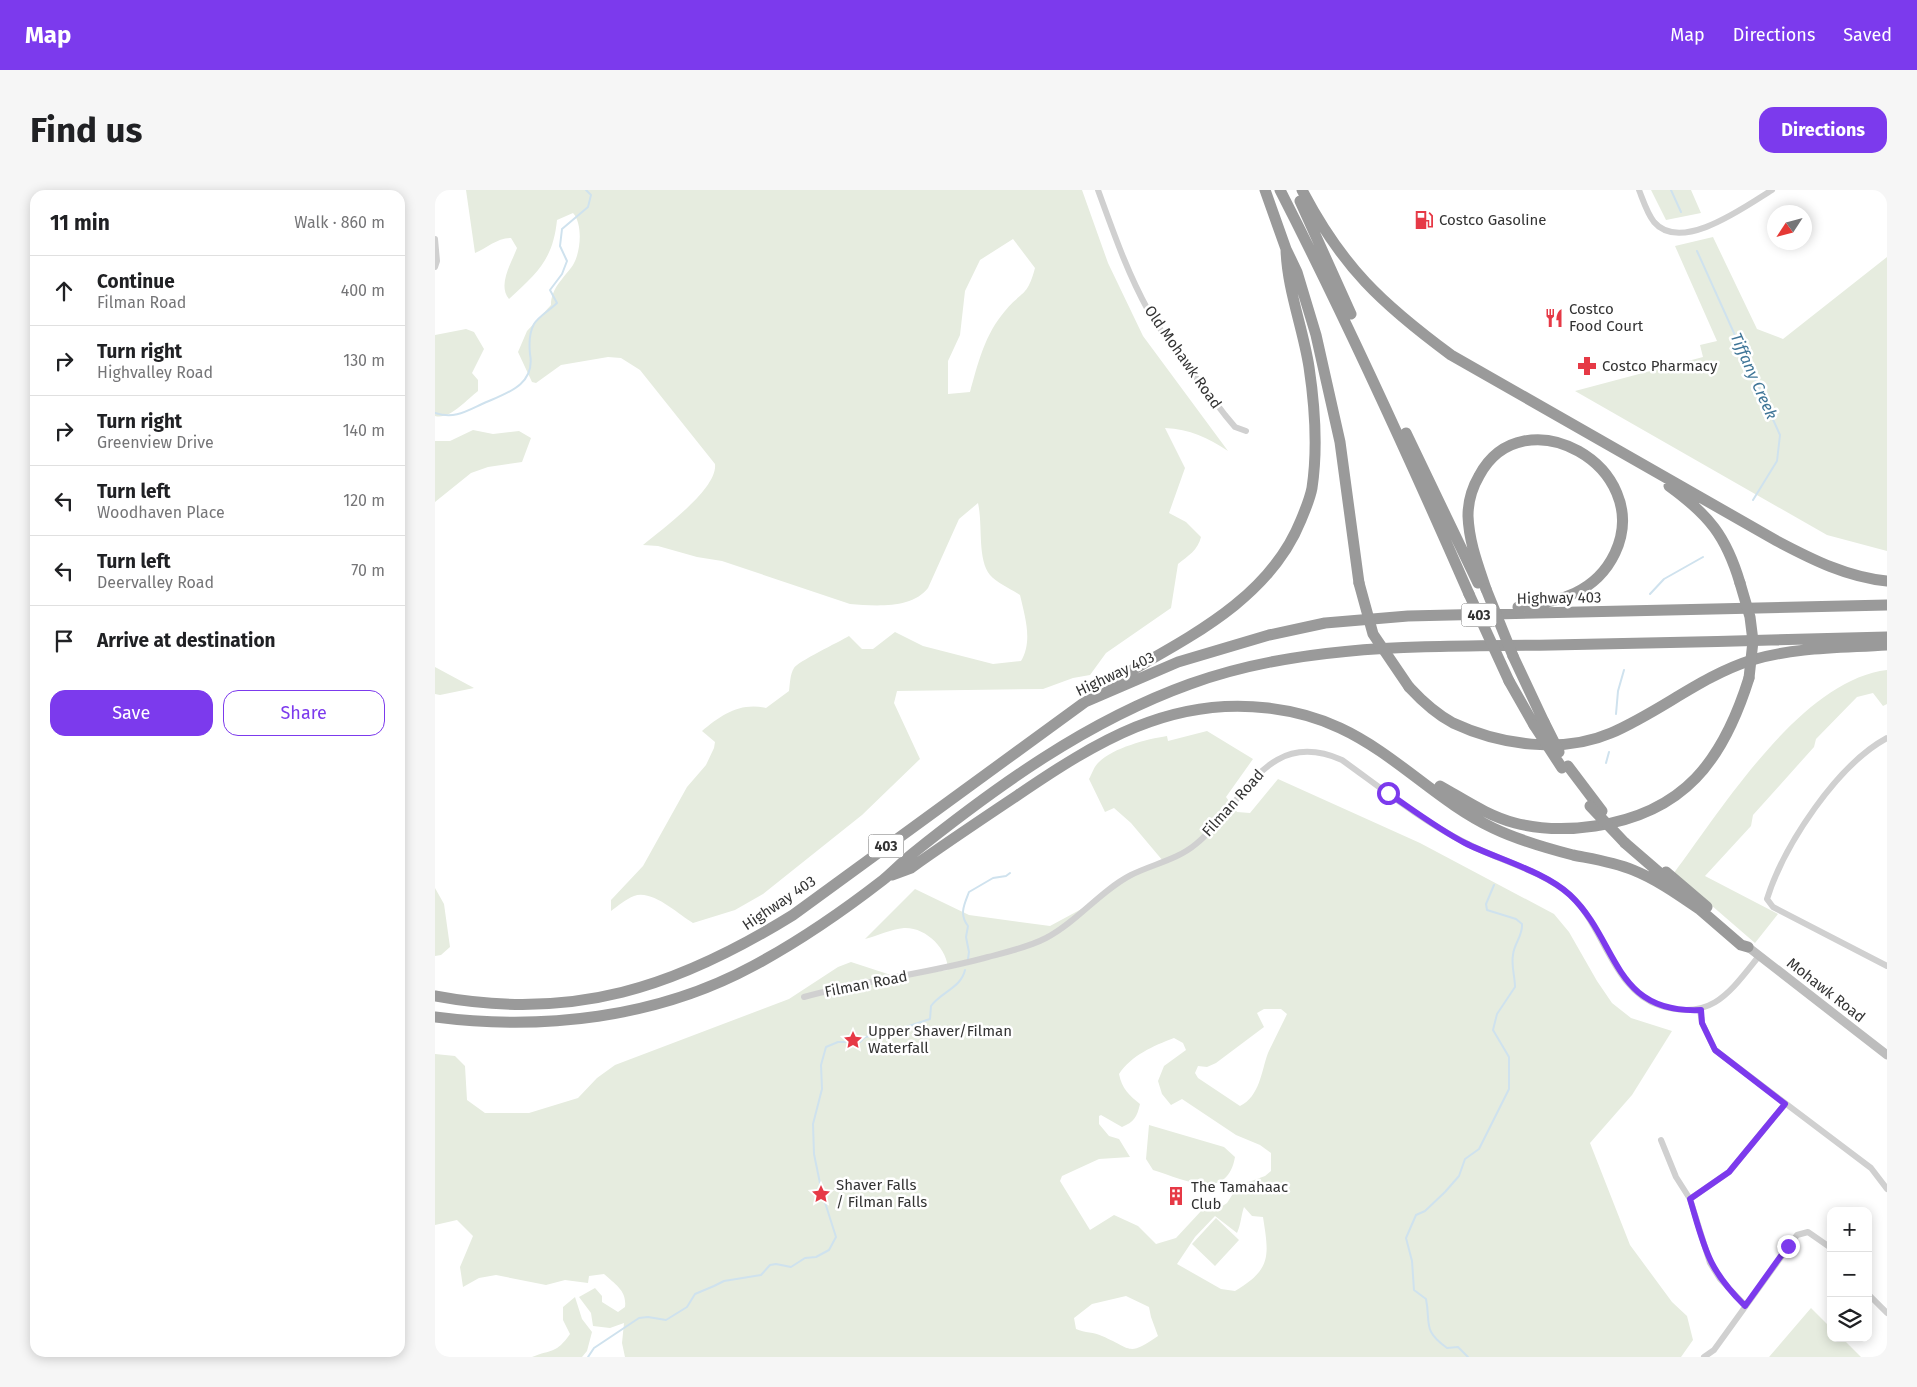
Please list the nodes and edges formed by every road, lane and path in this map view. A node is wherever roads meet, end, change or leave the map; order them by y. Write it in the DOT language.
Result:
graph roads {
  1 [pos="1098,190"];
  2 [pos="1265,190"];
  3 [pos="1280,190"];
  4 [pos="1295,190"];
  5 [pos="1302,190"];
  6 [pos="1639,190"];
  7 [pos="1772,190"];
  8 [pos="435,239"];
  9 [pos="1285,249"];
  10 [pos="435,267"];
  11 [pos="1246,431"];
  12 [pos="1637,460"];
  13 [pos="1887,581"];
  14 [pos="1484,590"];
  15 [pos="1887,604"];
  16 [pos="1484,614"];
  17 [pos="1887,637"];
  18 [pos="1887,645"];
  19 [pos="1085,702"];
  20 [pos="1539,724"];
  21 [pos="1887,738"];
  22 [pos="1404,767"];
  23 [pos="1565,767"];
  24 [pos="1628,842"];
  25 [pos="886,878"];
  26 [pos="1702,911"];
  27 [pos="1748,948"];
  28 [pos="1759,956"];
  29 [pos="1887,966"];
  30 [pos="435,996"];
  31 [pos="803,997"];
  32 [pos="1701,1010"];
  33 [pos="435,1017"];
  34 [pos="1887,1055"];
  35 [pos="1785,1104"];
  36 [pos="1661,1140"];
  37 [pos="1887,1189"];
  38 [pos="1690,1199"];
  39 [pos="1827,1245"];
  40 [pos="1871,1297"];
  41 [pos="1745,1306"];
  42 [pos="1887,1313"];
  43 [pos="1704,1357"];
  1 -- 11 [label="street, Old Mohawk Road"];
  2 -- 9 [label="highway"];
  3 -- 20 [label="highway, bridge"];
  4 -- 14 [label="highway"];
  5 -- 12 [label="highway"];
  6 -- 7 [label="street"];
  8 -- 10 [label="street"];
  9 -- 18 [label="highway, bridge"];
  9 -- 19 [label="highway"];
  12 -- 13 [label="highway"];
  12 -- 22 [label="highway, bridge"];
  14 -- 16 [label="highway"];
  14 -- 20 [label="highway, bridge"];
  15 -- 16 [label="highway, Highway 403 / 403"];
  16 -- 19 [label="highway, Highway 403 / 403"];
  17 -- 25 [label="highway, 403"];
  19 -- 30 [label="highway, Highway 403 / 403"];
  20 -- 23 [label="highway, bridge"];
  21 -- 29 [label="street"];
  22 -- 25 [label="highway"];
  22 -- 26 [label="highway"];
  23 -- 24 [label="highway"];
  23 -- 24 [label="highway, bridge"];
  24 -- 26 [label="highway"];
  24 -- 27 [label="highway"];
  25 -- 33 [label="highway, 403"];
  26 -- 27 [label="highway"];
  27 -- 28 [label="main road, Mohawk Road"];
  28 -- 32 [label="street"];
  28 -- 34 [label="main road, Mohawk Road"];
  31 -- 32 [label="street, Filman Road"];
  32 -- 35 [label="street"];
  35 -- 37 [label="street"];
  35 -- 38 [label="street"];
  36 -- 38 [label="street"];
  38 -- 41 [label="street"];
  39 -- 41 [label="street"];
  40 -- 42 [label="street"];
  41 -- 43 [label="street"];
}
